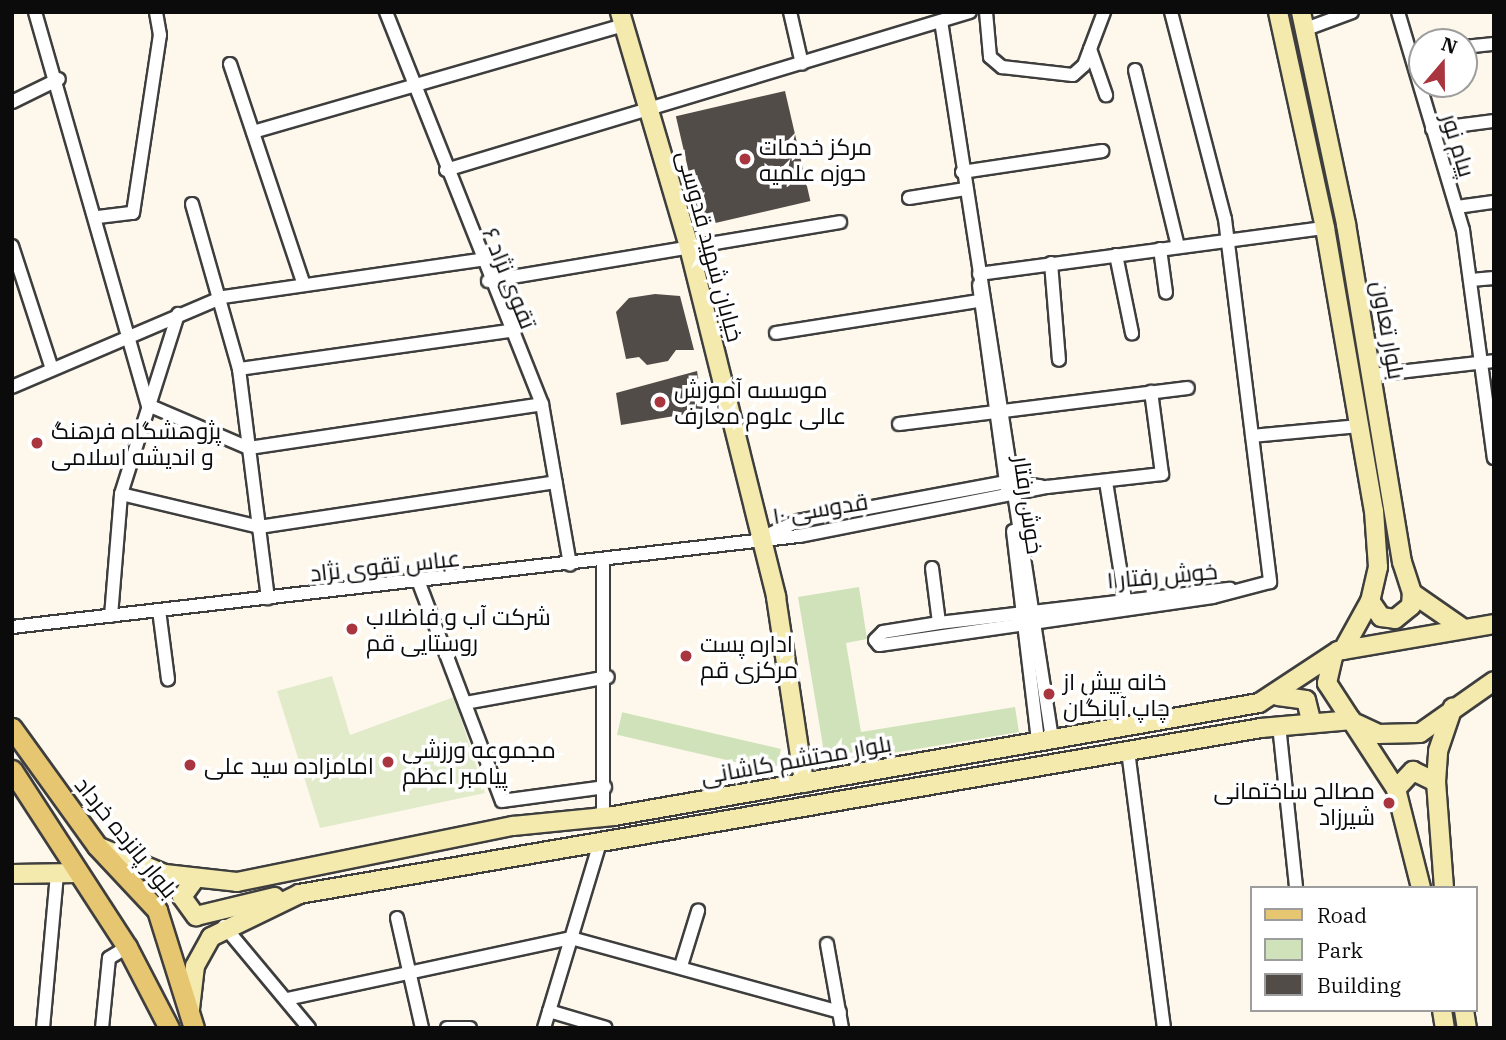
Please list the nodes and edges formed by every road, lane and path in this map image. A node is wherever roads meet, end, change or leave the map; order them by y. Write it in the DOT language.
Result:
graph roads {
  1 [pos="35,12"];
  2 [pos="156,12"];
  3 [pos="386,12"];
  4 [pos="790,12"];
  5 [pos="970,12"];
  6 [pos="986,12"];
  7 [pos="1104,12"];
  8 [pos="1171,12"];
  9 [pos="1278,12"];
  10 [pos="1352,12"];
  11 [pos="1398,12"];
  12 [pos="622,19"];
  13 [pos="941,21"];
  14 [pos="1303,21"];
  15 [pos="1408,36"];
  16 [pos="1090,49"];
  17 [pos="230,64"];
  18 [pos="802,64"];
  19 [pos="1135,70"];
  20 [pos="60,79"];
  21 [pos="414,85"];
  22 [pos="1105,95"];
  23 [pos="1425,98"];
  24 [pos="12,102"];
  25 [pos="649,112"];
  26 [pos="1494,121"];
  27 [pos="1432,129"];
  28 [pos="253,132"];
  29 [pos="1102,151"];
  30 [pos="446,170"];
  31 [pos="962,172"];
  32 [pos="965,189"];
  33 [pos="909,198"];
  34 [pos="1494,202"];
  35 [pos="192,204"];
  36 [pos="1457,207"];
  37 [pos="98,217"];
  38 [pos="839,222"];
  39 [pos="1325,228"];
  40 [pos="1228,240"];
  41 [pos="12,246"];
  42 [pos="689,247"];
  43 [pos="1178,247"];
  44 [pos="1160,249"];
  45 [pos="1116,255"];
  46 [pos="480,260"];
  47 [pos="1051,263"];
  48 [pos="979,274"];
  49 [pos="1494,278"];
  50 [pos="1471,280"];
  51 [pos="488,281"];
  52 [pos="304,285"];
  53 [pos="1166,293"];
  54 [pos="223,297"];
  55 [pos="979,302"];
  56 [pos="178,314"];
  57 [pos="508,331"];
  58 [pos="776,333"];
  59 [pos="1132,333"];
  60 [pos="129,335"];
  61 [pos="1059,360"];
  62 [pos="1488,361"];
  63 [pos="52,369"];
  64 [pos="239,369"];
  65 [pos="1372,375"];
  66 [pos="12,387"];
  67 [pos="1188,388"];
  68 [pos="1151,391"];
  69 [pos="542,404"];
  70 [pos="148,405"];
  71 [pos="999,412"];
  72 [pos="899,424"];
  73 [pos="1359,426"];
  74 [pos="1252,436"];
  75 [pos="1493,438"];
  76 [pos="249,448"];
  77 [pos="1494,458"];
  78 [pos="1106,481"];
  79 [pos="556,482"];
  80 [pos="1010,482"];
  81 [pos="1047,486"];
  82 [pos="121,494"];
  83 [pos="1013,496"];
  84 [pos="259,527"];
  85 [pos="762,538"];
  86 [pos="603,561"];
  87 [pos="570,565"];
  88 [pos="932,568"];
  89 [pos="419,583"];
  90 [pos="1412,593"];
  91 [pos="268,598"];
  92 [pos="1370,601"];
  93 [pos="1126,604"];
  94 [pos="159,610"];
  95 [pos="111,616"];
  96 [pos="1028,618"];
  97 [pos="939,624"];
  98 [pos="1494,624"];
  99 [pos="12,627"];
  100 [pos="1464,629"];
  101 [pos="1340,651"];
  102 [pos="608,677"];
  103 [pos="168,679"];
  104 [pos="1494,681"];
  105 [pos="1278,695"];
  106 [pos="465,703"];
  107 [pos="1453,707"];
  108 [pos="1311,720"];
  109 [pos="1355,722"];
  110 [pos="1279,725"];
  111 [pos="12,728"];
  112 [pos="1045,740"];
  113 [pos="1128,751"];
  114 [pos="12,770"];
  115 [pos="1436,782"];
  116 [pos="804,783"];
  117 [pos="605,788"];
  118 [pos="1396,789"];
  119 [pos="603,817"];
  120 [pos="600,843"];
  121 [pos="97,846"];
  122 [pos="57,873"];
  123 [pos="78,873"];
  124 [pos="12,874"];
  125 [pos="195,879"];
  126 [pos="1296,886"];
  127 [pos="1420,886"];
  128 [pos="1444,886"];
  129 [pos="299,894"];
  130 [pos="698,911"];
  131 [pos="397,918"];
  132 [pos="224,926"];
  133 [pos="571,938"];
  134 [pos="827,944"];
  135 [pos="127,947"];
  136 [pos="681,966"];
  137 [pos="411,973"];
  138 [pos="287,999"];
  139 [pos="549,1011"];
  140 [pos="840,1012"];
  141 [pos="191,1022"];
  142 [pos="43,1028"];
  143 [pos="102,1028"];
  144 [pos="169,1028"];
  145 [pos="309,1028"];
  146 [pos="422,1028"];
  147 [pos="447,1028"];
  148 [pos="470,1028"];
  149 [pos="544,1028"];
  150 [pos="606,1028"];
  151 [pos="842,1028"];
  152 [pos="1164,1028"];
  1 -- 20 [label="street"];
  2 -- 37 [label="street"];
  3 -- 21 [label="street, تقوی نژاد ۶"];
  4 -- 18 [label="street"];
  5 -- 13 [label="street"];
  6 -- 16 [label="street"];
  7 -- 16 [label="street"];
  8 -- 40 [label="street"];
  9 -- 39 [label="main road, بلوار تعاون"];
  10 -- 14 [label="street"];
  11 -- 15 [label="street, پیام نور"];
  12 -- 21 [label="street"];
  12 -- 25 [label="main road, خیابان شهید قدوسی"];
  13 -- 18 [label="street"];
  13 -- 31 [label="street, خوش رفتار"];
  14 -- 65 [label="main road, بلوار تعاون"];
  16 -- 22 [label="street"];
  17 -- 28 [label="street"];
  18 -- 25 [label="street"];
  19 -- 43 [label="street"];
  20 -- 24 [label="street"];
  20 -- 37 [label="street"];
  21 -- 28 [label="street"];
  21 -- 30 [label="street, تقوی نژاد ۶"];
  23 -- 27 [label="street, پیام نور"];
  25 -- 30 [label="street"];
  25 -- 42 [label="main road, خیابان شهید قدوسی"];
  26 -- 27 [label="street"];
  27 -- 36 [label="street, پیام نور"];
  28 -- 52 [label="street"];
  29 -- 31 [label="street"];
  30 -- 46 [label="street, تقوی نژاد ۶"];
  31 -- 32 [label="street, خوش رفتار"];
  32 -- 33 [label="street"];
  32 -- 48 [label="street, خوش رفتار"];
  34 -- 36 [label="street"];
  35 -- 54 [label="street"];
  36 -- 50 [label="street, پیام نور"];
  37 -- 60 [label="street"];
  38 -- 42 [label="street"];
  39 -- 40 [label="street"];
  39 -- 73 [label="main road, بلوار تعاون"];
  40 -- 43 [label="street"];
  40 -- 74 [label="street"];
  41 -- 63 [label="street"];
  42 -- 51 [label="street"];
  42 -- 85 [label="main road, خیابان شهید قدوسی"];
  43 -- 44 [label="street"];
  44 -- 45 [label="street"];
  44 -- 53 [label="street"];
  45 -- 47 [label="street"];
  45 -- 59 [label="street"];
  46 -- 51 [label="street, تقوی نژاد ۶"];
  46 -- 52 [label="street"];
  47 -- 48 [label="street"];
  47 -- 61 [label="street"];
  48 -- 55 [label="street, خوش رفتار"];
  48 -- 71 [label="street, خوش رفتار"];
  49 -- 50 [label="street"];
  50 -- 62 [label="street, پیام نور"];
  51 -- 57 [label="street, تقوی نژاد ۶"];
  52 -- 54 [label="street"];
  54 -- 56 [label="street"];
  54 -- 64 [label="street"];
  55 -- 58 [label="street"];
  55 -- 71 [label="street, خوش رفتار"];
  56 -- 60 [label="street"];
  56 -- 70 [label="street"];
  57 -- 64 [label="street"];
  57 -- 69 [label="street, تقوی نژاد ۶"];
  60 -- 63 [label="street"];
  60 -- 70 [label="street"];
  62 -- 65 [label="street"];
  62 -- 75 [label="street, پیام نور"];
  63 -- 66 [label="street"];
  64 -- 76 [label="street"];
  65 -- 90 [label="main road, بلوار تعاون"];
  67 -- 68 [label="street"];
  68 -- 71 [label="street"];
  68 -- 78 [label="street"];
  69 -- 76 [label="street"];
  69 -- 79 [label="street, تقوی نژاد ۶"];
  70 -- 76 [label="street"];
  70 -- 82 [label="street"];
  71 -- 72 [label="street"];
  71 -- 80 [label="street, خوش رفتار"];
  73 -- 74 [label="street"];
  73 -- 92 [label="main road, بلوار تعاون"];
  74 -- 93 [label="street, خوش رفتار ۱"];
  75 -- 77 [label="street, پیام نور"];
  76 -- 84 [label="street"];
  78 -- 81 [label="street"];
  78 -- 93 [label="street"];
  79 -- 84 [label="street"];
  79 -- 87 [label="street, تقوی نژاد ۶"];
  80 -- 81 [label="street, قدوسی ۱۰"];
  80 -- 83 [label="street, خوش رفتار"];
  80 -- 85 [label="street, قدوسی ۱۰"];
  81 -- 83 [label="street, قدوسی ۱۰"];
  82 -- 84 [label="street"];
  82 -- 95 [label="street"];
  83 -- 85 [label="street, قدوسی ۱۰"];
  83 -- 96 [label="street, خوش رفتار"];
  84 -- 91 [label="street"];
  85 -- 86 [label="street, عباس تقوی نژاد"];
  85 -- 116 [label="main road, خیابان شهید قدوسی"];
  86 -- 87 [label="street, عباس تقوی نژاد"];
  86 -- 102 [label="street"];
  87 -- 89 [label="street, عباس تقوی نژاد"];
  88 -- 97 [label="street"];
  89 -- 91 [label="street, عباس تقوی نژاد"];
  89 -- 106 [label="street"];
  90 -- 92 [label="main road"];
  90 -- 100 [label="main road"];
  91 -- 94 [label="street, عباس تقوی نژاد"];
  92 -- 101 [label="main road, بلوار تعاون"];
  93 -- 96 [label="street, خوش رفتار ۱"];
  94 -- 95 [label="street, عباس تقوی نژاد"];
  94 -- 103 [label="street"];
  95 -- 99 [label="street, عباس تقوی نژاد"];
  96 -- 97 [label="street"];
  96 -- 97 [label="street"];
  96 -- 112 [label="street, خوش رفتار"];
  98 -- 100 [label="main road, بلوار محتشم کاشانی"];
  100 -- 101 [label="main road, بلوار محتشم کاشانی"];
  101 -- 105 [label="main road, بلوار محتشم کاشانی"];
  101 -- 109 [label="main road"];
  102 -- 106 [label="street"];
  102 -- 117 [label="street"];
  104 -- 107 [label="main road"];
  105 -- 108 [label="main road"];
  105 -- 112 [label="main road, بلوار محتشم کاشانی"];
  106 -- 117 [label="street"];
  107 -- 109 [label="main road"];
  107 -- 115 [label="main road"];
  108 -- 109 [label="main road"];
  108 -- 110 [label="main road"];
  109 -- 118 [label="main road"];
  110 -- 113 [label="main road"];
  110 -- 126 [label="street"];
  111 -- 121 [label="main road, بلوار پانزده خرداد"];
  112 -- 116 [label="main road, بلوار محتشم کاشانی"];
  113 -- 120 [label="main road"];
  113 -- 152 [label="street"];
  114 -- 123 [label="main road"];
  115 -- 118 [label="main road"];
  115 -- 128 [label="main road"];
  116 -- 119 [label="main road, بلوار محتشم کاشانی"];
  117 -- 119 [label="street"];
  118 -- 127 [label="main road"];
  119 -- 125 [label="main road, بلوار محتشم کاشانی"];
  120 -- 129 [label="main road"];
  120 -- 133 [label="street"];
  121 -- 125 [label="main road, بلوار محتشم کاشانی"];
  121 -- 141 [label="main road, بلوار پانزده خرداد"];
  122 -- 123 [label="main road"];
  122 -- 124 [label="main road"];
  122 -- 142 [label="street"];
  123 -- 135 [label="main road"];
  125 -- 129 [label="main road"];
  129 -- 132 [label="main road"];
  130 -- 136 [label="street"];
  131 -- 137 [label="street"];
  132 -- 138 [label="street"];
  132 -- 141 [label="main road"];
  133 -- 136 [label="street"];
  133 -- 137 [label="street"];
  133 -- 139 [label="street"];
  134 -- 140 [label="street"];
  135 -- 143 [label="street"];
  135 -- 144 [label="main road"];
  136 -- 140 [label="street"];
  137 -- 138 [label="street"];
  137 -- 146 [label="street"];
  138 -- 145 [label="street"];
  139 -- 149 [label="street"];
  139 -- 150 [label="street"];
  140 -- 151 [label="street"];
  147 -- 148 [label="street"];
}
